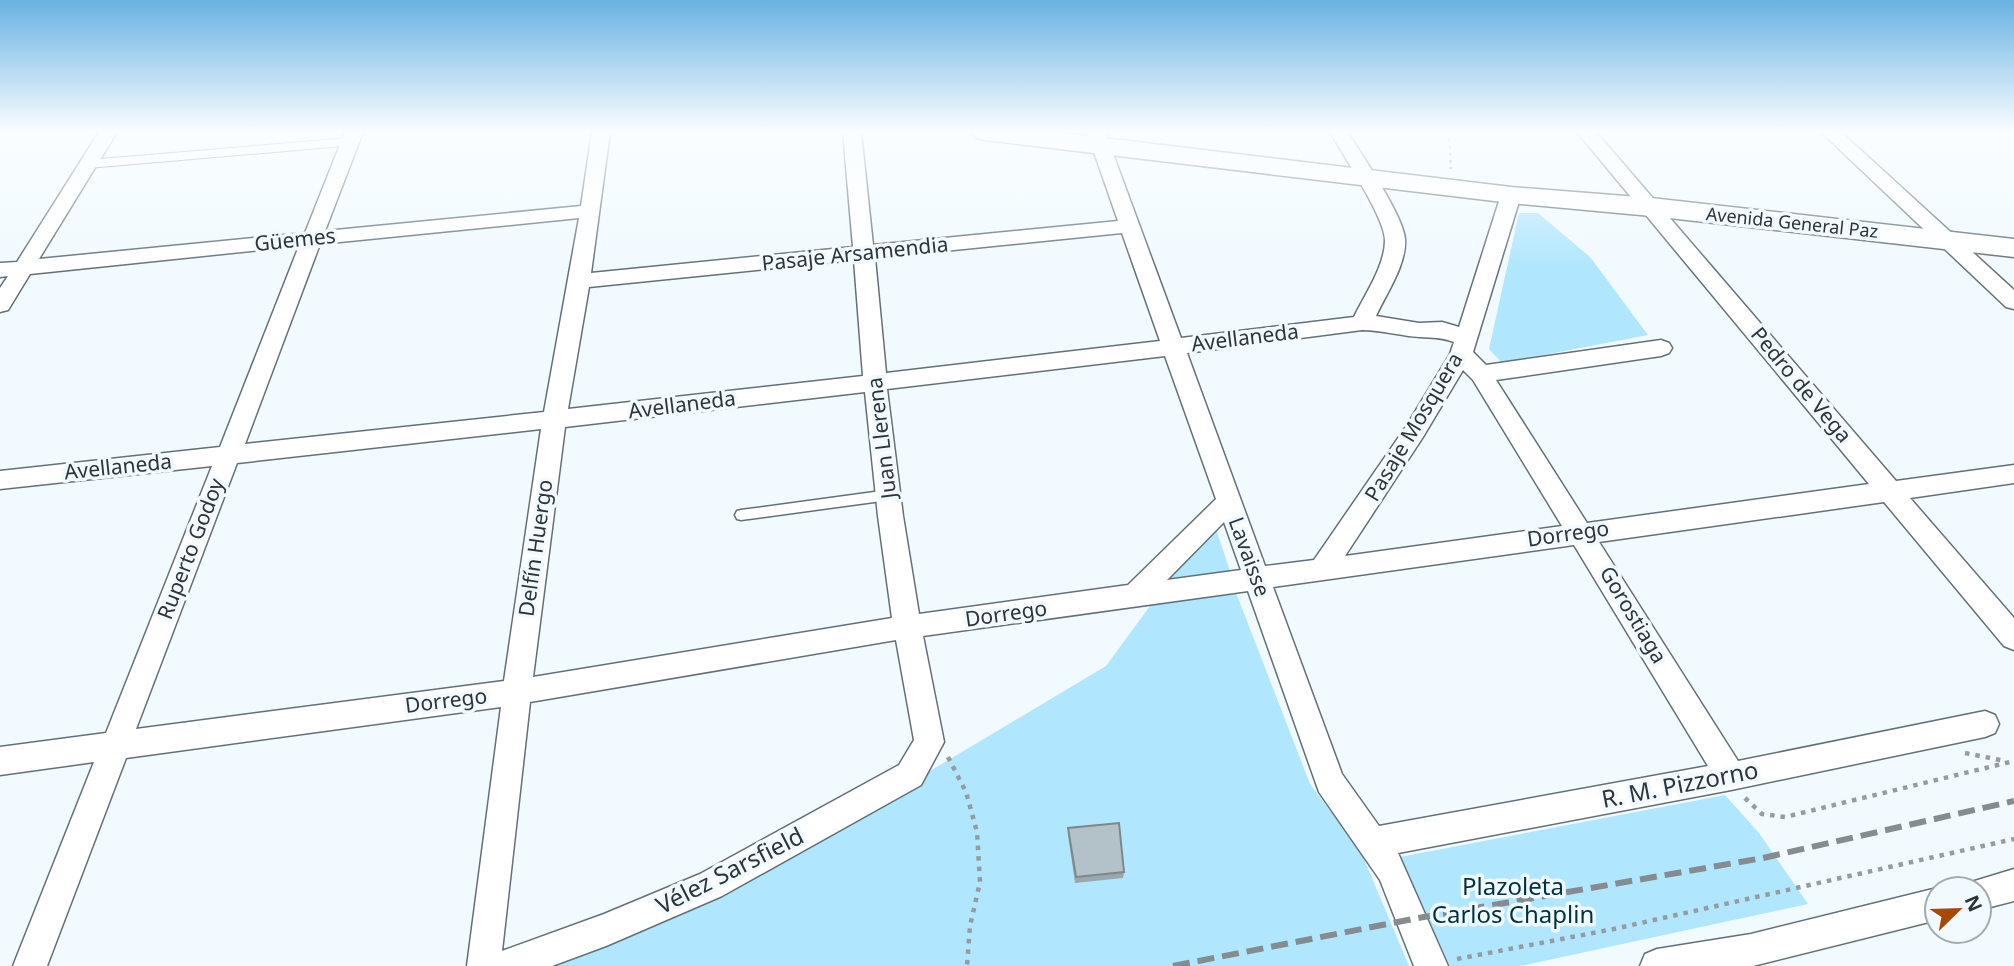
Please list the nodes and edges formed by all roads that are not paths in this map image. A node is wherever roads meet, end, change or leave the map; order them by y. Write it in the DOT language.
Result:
graph roads {
  1 [pos="80,177"];
  2 [pos="337,177"];
  3 [pos="595,177"];
  4 [pos="857,177"];
  5 [pos="1113,177"];
  6 [pos="1360,177"];
  7 [pos="1625,177"];
  8 [pos="1879,177"];
  9 [pos="1366,178"];
  10 [pos="1511,195"];
  11 [pos="1651,207"];
  12 [pos="590,211"];
  13 [pos="1131,226"];
  14 [pos="313,238"];
  15 [pos="1947,240"];
  16 [pos="2014,248"];
  17 [pos="866,253"];
  18 [pos="24,267"];
  19 [pos="0,270"];
  20 [pos="580,281"];
  21 [pos="2014,302"];
  22 [pos="0,305"];
  23 [pos="1362,323"];
  24 [pos="1463,346"];
  25 [pos="1174,348"];
  26 [pos="1661,348"];
  27 [pos="1481,374"];
  28 [pos="875,382"];
  29 [pos="554,420"];
  30 [pos="228,455"];
  31 [pos="2014,474"];
  32 [pos="0,480"];
  33 [pos="1889,489"];
  34 [pos="889,495"];
  35 [pos="1229,501"];
  36 [pos="741,515"];
  37 [pos="1581,532"];
  38 [pos="1322,569"];
  39 [pos="1257,579"];
  40 [pos="1134,596"];
  41 [pos="906,627"];
  42 [pos="2014,638"];
  43 [pos="517,692"];
  44 [pos="1985,724"];
  45 [pos="929,741"];
  46 [pos="114,744"];
  47 [pos="0,761"];
  48 [pos="1731,775"];
  49 [pos="1374,842"];
  50 [pos="2014,885"];
  51 [pos="1993,890"];
  52 [pos="1923,908"];
  53 [pos="1756,958"];
  54 [pos="1431,965"];
  55 [pos="30,966"];
  56 [pos="484,966"];
  57 [pos="507,966"];
  58 [pos="1657,966"];
  1 -- 18 [label="street"];
  2 -- 14 [label="street, Ruperto Godoy"];
  3 -- 12 [label="street, Delfín Huergo"];
  4 -- 17 [label="street, Juan Llerena"];
  5 -- 13 [label="street, Lavaisse"];
  6 -- 9 [label="main road, Avenida General Paz"];
  7 -- 11 [label="street, Pedro de Vega"];
  8 -- 15 [label="street"];
  9 -- 10 [label="main road, Avenida General Paz"];
  9 -- 23 [label="street"];
  10 -- 11 [label="main road, Avenida General Paz"];
  10 -- 24 [label="street, Pasaje Mosquera"];
  11 -- 15 [label="main road, Avenida General Paz"];
  11 -- 33 [label="street, Pedro de Vega"];
  12 -- 14 [label="street, Güemes"];
  12 -- 20 [label="street, Delfín Huergo"];
  13 -- 17 [label="street, Pasaje Arsamendia"];
  13 -- 25 [label="street, Lavaisse"];
  14 -- 18 [label="street, Güemes"];
  14 -- 30 [label="street, Ruperto Godoy"];
  15 -- 16 [label="main road, Avenida General Paz"];
  15 -- 21 [label="street"];
  17 -- 20 [label="street, Pasaje Arsamendia"];
  17 -- 28 [label="street, Juan Llerena"];
  18 -- 19 [label="street, Güemes"];
  18 -- 22 [label="street"];
  20 -- 29 [label="street, Delfín Huergo"];
  23 -- 24 [label="street, Avellaneda"];
  23 -- 25 [label="street, Avellaneda"];
  24 -- 27 [label="street, Gorostiaga"];
  24 -- 38 [label="street, Pasaje Mosquera"];
  25 -- 28 [label="street, Avellaneda"];
  25 -- 35 [label="street, Lavaisse"];
  26 -- 27 [label="street"];
  27 -- 37 [label="street, Gorostiaga"];
  28 -- 29 [label="street, Avellaneda"];
  28 -- 34 [label="street, Juan Llerena"];
  29 -- 30 [label="street, Avellaneda"];
  29 -- 43 [label="street, Delfín Huergo"];
  30 -- 32 [label="street, Avellaneda"];
  30 -- 46 [label="street, Ruperto Godoy"];
  31 -- 33 [label="street, Dorrego"];
  33 -- 37 [label="street, Dorrego"];
  33 -- 42 [label="street, Pedro de Vega"];
  34 -- 36 [label="lane"];
  34 -- 41 [label="street, Juan Llerena"];
  35 -- 39 [label="street, Lavaisse"];
  35 -- 40 [label="street"];
  37 -- 38 [label="street, Dorrego"];
  37 -- 48 [label="street, Gorostiaga"];
  38 -- 39 [label="street, Dorrego"];
  39 -- 40 [label="street, Dorrego"];
  39 -- 49 [label="street, Lavaisse"];
  40 -- 41 [label="street, Dorrego"];
  41 -- 43 [label="street, Dorrego"];
  41 -- 45 [label="street, Juan Llerena"];
  43 -- 46 [label="street, Dorrego"];
  43 -- 56 [label="street, Delfín Huergo"];
  44 -- 48 [label="street, R. M. Pizzorno"];
  45 -- 57 [label="street, Vélez Sarsfield"];
  46 -- 47 [label="street, Dorrego"];
  46 -- 55 [label="street, Ruperto Godoy"];
  48 -- 49 [label="street, R. M. Pizzorno"];
  49 -- 54 [label="street, Lavaisse"];
  50 -- 51 [label="street"];
  52 -- 53 [label="street"];
  53 -- 58 [label="street"];
}
